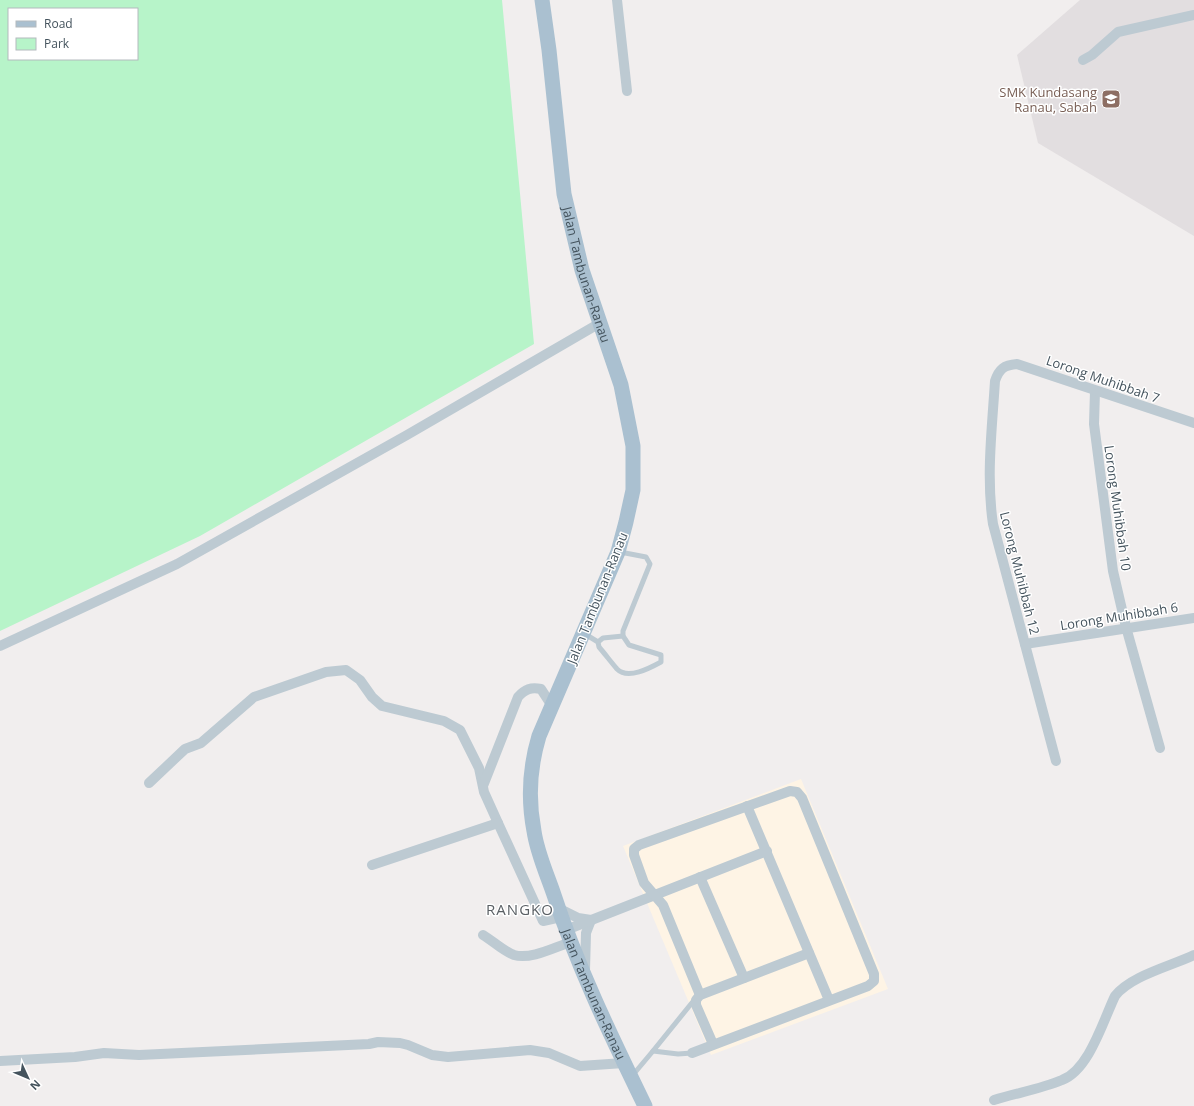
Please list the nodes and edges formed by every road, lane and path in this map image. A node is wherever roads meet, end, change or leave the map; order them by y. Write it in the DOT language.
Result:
graph roads {
  1 [pos="542,0"];
  2 [pos="617,0"];
  3 [pos="1194,15"];
  4 [pos="1083,60"];
  5 [pos="627,91"];
  6 [pos="600,323"];
  7 [pos="1003,367"];
  8 [pos="1095,391"];
  9 [pos="1194,423"];
  10 [pos="618,552"];
  11 [pos="1194,618"];
  12 [pos="1126,627"];
  13 [pos="584,633"];
  14 [pos="622,636"];
  15 [pos="598,642"];
  16 [pos="1024,644"];
  17 [pos="0,646"];
  18 [pos="552,706"];
  19 [pos="1160,748"];
  20 [pos="1056,761"];
  21 [pos="150,783"];
  22 [pos="482,787"];
  23 [pos="747,806"];
  24 [pos="498,823"];
  25 [pos="766,851"];
  26 [pos="372,865"];
  27 [pos="700,877"];
  28 [pos="655,895"];
  29 [pos="590,920"];
  30 [pos="564,924"];
  31 [pos="483,935"];
  32 [pos="809,953"];
  33 [pos="1194,955"];
  34 [pos="744,978"];
  35 [pos="586,980"];
  36 [pos="700,995"];
  37 [pos="829,1000"];
  38 [pos="713,1044"];
  39 [pos="653,1051"];
  40 [pos="692,1053"];
  41 [pos="0,1061"];
  42 [pos="624,1063"];
  43 [pos="631,1078"];
  44 [pos="994,1100"];
  45 [pos="645,1106"];
  1 -- 6 [label="main road, Jalan Tambunan-Ranau"];
  2 -- 5 [label="street"];
  3 -- 4 [label="street"];
  6 -- 10 [label="main road, Jalan Tambunan-Ranau"];
  6 -- 17 [label="street"];
  7 -- 8 [label="street, Lorong Muhibbah 7"];
  7 -- 16 [label="street, Lorong Muhibbah 12"];
  8 -- 9 [label="street, Lorong Muhibbah 7"];
  8 -- 12 [label="street, Lorong Muhibbah 10"];
  10 -- 13 [label="main road, Jalan Tambunan-Ranau"];
  10 -- 14 [label="lane"];
  11 -- 12 [label="street, Lorong Muhibbah 6"];
  12 -- 16 [label="street, Lorong Muhibbah 6"];
  12 -- 19 [label="street, Lorong Muhibbah 10"];
  13 -- 15 [label="lane"];
  13 -- 18 [label="main road, Jalan Tambunan-Ranau"];
  14 -- 15 [label="lane"];
  14 -- 15 [label="lane"];
  16 -- 20 [label="street, Lorong Muhibbah 12"];
  18 -- 22 [label="street"];
  18 -- 30 [label="main road, Jalan Tambunan-Ranau"];
  21 -- 22 [label="street"];
  22 -- 24 [label="street"];
  23 -- 25 [label="street"];
  23 -- 28 [label="street"];
  23 -- 37 [label="street"];
  24 -- 26 [label="street"];
  24 -- 30 [label="street"];
  25 -- 27 [label="street"];
  25 -- 32 [label="street"];
  27 -- 28 [label="street"];
  27 -- 34 [label="street"];
  28 -- 29 [label="street"];
  28 -- 36 [label="street"];
  29 -- 30 [label="street"];
  29 -- 30 [label="street"];
  29 -- 35 [label="street"];
  30 -- 31 [label="street"];
  30 -- 35 [label="main road, Jalan Tambunan-Ranau"];
  32 -- 34 [label="street"];
  32 -- 37 [label="street"];
  33 -- 44 [label="street"];
  34 -- 36 [label="street"];
  35 -- 42 [label="main road, Jalan Tambunan-Ranau"];
  36 -- 38 [label="street"];
  36 -- 39 [label="lane"];
  37 -- 38 [label="street"];
  38 -- 40 [label="street"];
  39 -- 40 [label="lane"];
  39 -- 43 [label="lane"];
  41 -- 42 [label="street"];
  42 -- 43 [label="main road, Jalan Tambunan-Ranau"];
  43 -- 45 [label="main road, Jalan Tambunan-Ranau"];
}
